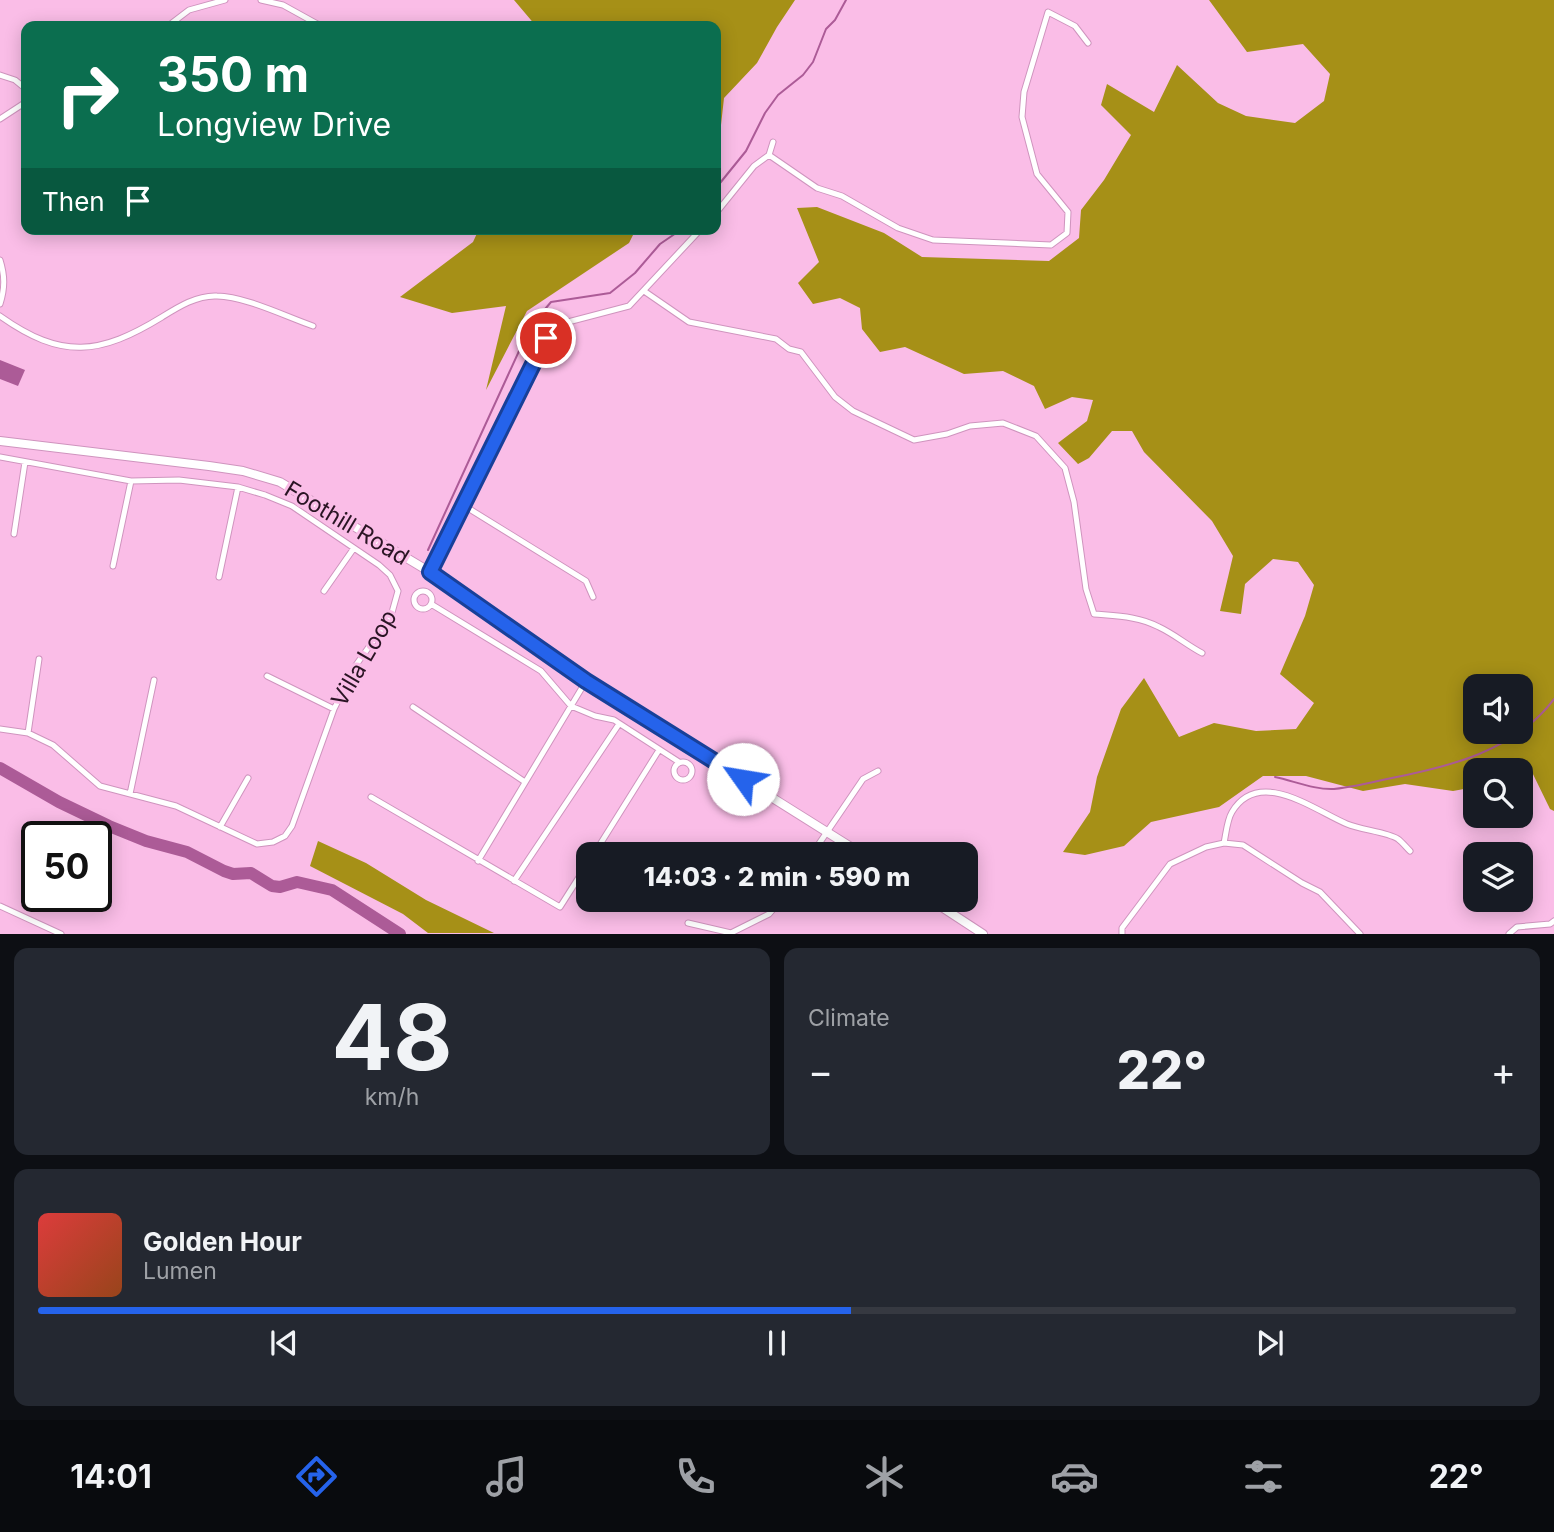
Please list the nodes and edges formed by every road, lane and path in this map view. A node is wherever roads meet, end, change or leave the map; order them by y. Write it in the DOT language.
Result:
graph roads {
  1 [pos="225,0"];
  2 [pos="261,0"];
  3 [pos="304,18"];
  4 [pos="175,21"];
  5 [pos="302,21"];
  6 [pos="310,21"];
  7 [pos="1088,43"];
  8 [pos="0,75"];
  9 [pos="21,85"];
  10 [pos="21,105"];
  11 [pos="0,119"];
  12 [pos="773,142"];
  13 [pos="769,155"];
  14 [pos="721,207"];
  15 [pos="695,235"];
  16 [pos="0,260"];
  17 [pos="644,291"];
  18 [pos="0,304"];
  19 [pos="0,316"];
  20 [pos="313,326"];
  21 [pos="0,441"];
  22 [pos="0,457"];
  23 [pos="25,462"];
  24 [pos="131,481"];
  25 [pos="238,486"];
  26 [pos="463,505"];
  27 [pos="14,534"];
  28 [pos="354,548"];
  29 [pos="113,566"];
  30 [pos="430,572"];
  31 [pos="219,577"];
  32 [pos="324,591"];
  33 [pos="593,597"];
  34 [pos="431,604"];
  35 [pos="1202,653"];
  36 [pos="39,659"];
  37 [pos="267,676"];
  38 [pos="154,680"];
  39 [pos="586,681"];
  40 [pos="571,706"];
  41 [pos="413,707"];
  42 [pos="334,709"];
  43 [pos="620,724"];
  44 [pos="0,729"];
  45 [pos="28,733"];
  46 [pos="659,750"];
  47 [pos="679,762"];
  48 [pos="878,771"];
  49 [pos="248,778"];
  50 [pos="526,782"];
  51 [pos="130,794"];
  52 [pos="371,797"];
  53 [pos="220,827"];
  54 [pos="828,831"];
  55 [pos="602,842"];
  56 [pos="820,842"];
  57 [pos="844,842"];
  58 [pos="1224,843"];
  59 [pos="1410,851"];
  60 [pos="478,861"];
  61 [pos="514,881"];
  62 [pos="576,882"];
  63 [pos="0,906"];
  64 [pos="771,912"];
  65 [pos="950,912"];
  66 [pos="1554,921"];
  67 [pos="688,923"];
  68 [pos="61,933"];
  69 [pos="983,933"];
  70 [pos="1122,933"];
  71 [pos="1360,933"];
  72 [pos="1508,933"];
  1 -- 4 [label="street"];
  2 -- 3 [label="street"];
  3 -- 5 [label="street"];
  3 -- 6 [label="street"];
  7 -- 13 [label="street"];
  8 -- 9 [label="street"];
  10 -- 11 [label="street"];
  12 -- 13 [label="street"];
  13 -- 14 [label="street"];
  15 -- 17 [label="street"];
  16 -- 18 [label="street"];
  17 -- 26 [label="street"];
  17 -- 35 [label="street"];
  19 -- 20 [label="street"];
  21 -- 30 [label="main road, Foothill Road"];
  22 -- 23 [label="street, Villa Loop"];
  23 -- 24 [label="street, Villa Loop"];
  23 -- 27 [label="street"];
  24 -- 25 [label="street, Villa Loop"];
  24 -- 29 [label="street"];
  25 -- 28 [label="street, Villa Loop"];
  25 -- 31 [label="street"];
  26 -- 30 [label="street"];
  26 -- 33 [label="street"];
  28 -- 32 [label="street"];
  28 -- 42 [label="street, Villa Loop"];
  30 -- 39 [label="main road, Foothill Road"];
  34 -- 40 [label="street"];
  36 -- 45 [label="street"];
  37 -- 42 [label="street"];
  38 -- 51 [label="street"];
  39 -- 40 [label="street"];
  39 -- 54 [label="main road, Foothill Road"];
  40 -- 43 [label="street"];
  40 -- 50 [label="street"];
  41 -- 50 [label="street"];
  42 -- 53 [label="street, Villa Loop"];
  43 -- 46 [label="street"];
  43 -- 61 [label="street"];
  44 -- 45 [label="street, Villa Loop"];
  45 -- 51 [label="street, Villa Loop"];
  46 -- 47 [label="street"];
  46 -- 55 [label="street"];
  48 -- 54 [label="street"];
  49 -- 53 [label="street"];
  50 -- 60 [label="street"];
  51 -- 53 [label="street, Villa Loop"];
  52 -- 60 [label="street"];
  54 -- 56 [label="street"];
  54 -- 57 [label="main road, Foothill Road"];
  58 -- 59 [label="street"];
  58 -- 70 [label="street"];
  58 -- 71 [label="street"];
  60 -- 61 [label="street"];
  61 -- 62 [label="street"];
  63 -- 68 [label="street"];
  64 -- 67 [label="street"];
  65 -- 69 [label="main road"];
  66 -- 72 [label="street"];
}
